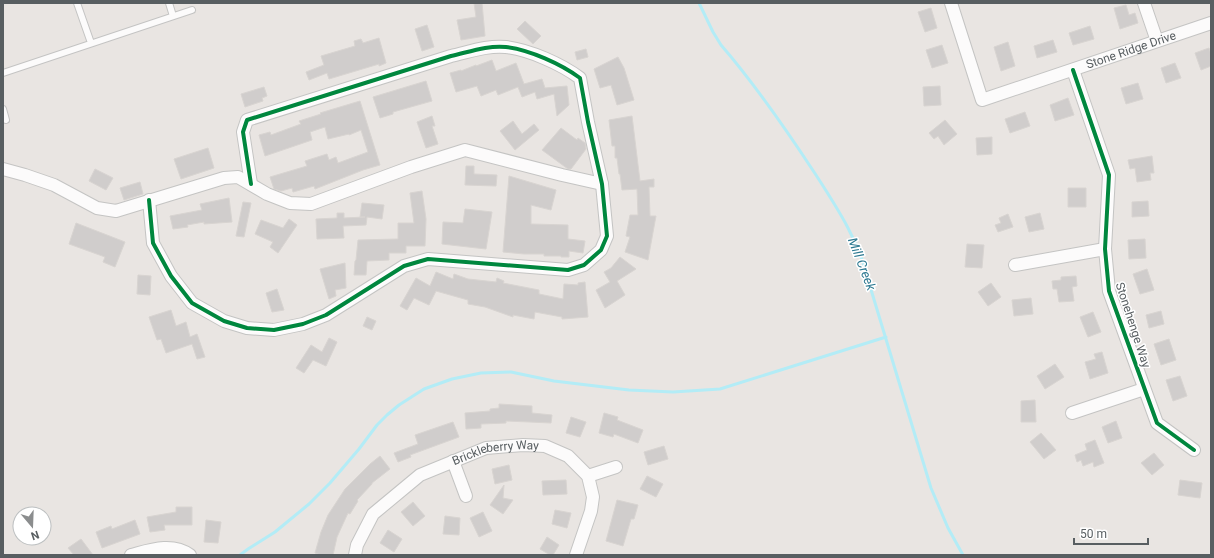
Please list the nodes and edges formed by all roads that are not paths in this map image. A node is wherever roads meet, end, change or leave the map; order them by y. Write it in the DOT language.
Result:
graph roads {
  1 [pos="77,3"];
  2 [pos="169,3"];
  3 [pos="950,3"];
  4 [pos="1144,3"];
  5 [pos="192,10"];
  6 [pos="173,16"];
  7 [pos="1211,23"];
  8 [pos="1157,41"];
  9 [pos="91,43"];
  10 [pos="1073,70"];
  11 [pos="3,73"];
  12 [pos="3,109"];
  13 [pos="6,120"];
  14 [pos="3,169"];
  15 [pos="251,184"];
  16 [pos="602,184"];
  17 [pos="149,200"];
  18 [pos="1105,249"];
  19 [pos="1015,265"];
  20 [pos="1144,389"];
  21 [pos="1072,413"];
  22 [pos="1194,450"];
  23 [pos="453,461"];
  24 [pos="616,467"];
  25 [pos="588,476"];
  26 [pos="466,496"];
  27 [pos="131,555"];
  28 [pos="190,555"];
  29 [pos="355,555"];
  30 [pos="576,555"];
  1 -- 9 [label="lane"];
  2 -- 6 [label="lane"];
  3 -- 10 [label="street, Stone Ridge Drive"];
  4 -- 8 [label="street"];
  5 -- 6 [label="lane"];
  6 -- 9 [label="lane"];
  7 -- 8 [label="street, Stone Ridge Drive"];
  8 -- 10 [label="street, Stone Ridge Drive"];
  9 -- 11 [label="lane"];
  10 -- 18 [label="street, Stonehenge Way"];
  12 -- 13 [label="lane"];
  14 -- 17 [label="street"];
  15 -- 16 [label="street"];
  15 -- 16 [label="street"];
  15 -- 17 [label="street"];
  16 -- 17 [label="street"];
  18 -- 19 [label="street"];
  18 -- 20 [label="street, Stonehenge Way"];
  20 -- 21 [label="street"];
  20 -- 22 [label="street, Stonehenge Way"];
  23 -- 25 [label="street, Brickleberry Way"];
  23 -- 26 [label="street"];
  23 -- 29 [label="street, Brickleberry Way"];
  24 -- 25 [label="street"];
  25 -- 30 [label="street"];
  27 -- 28 [label="street"];
}
